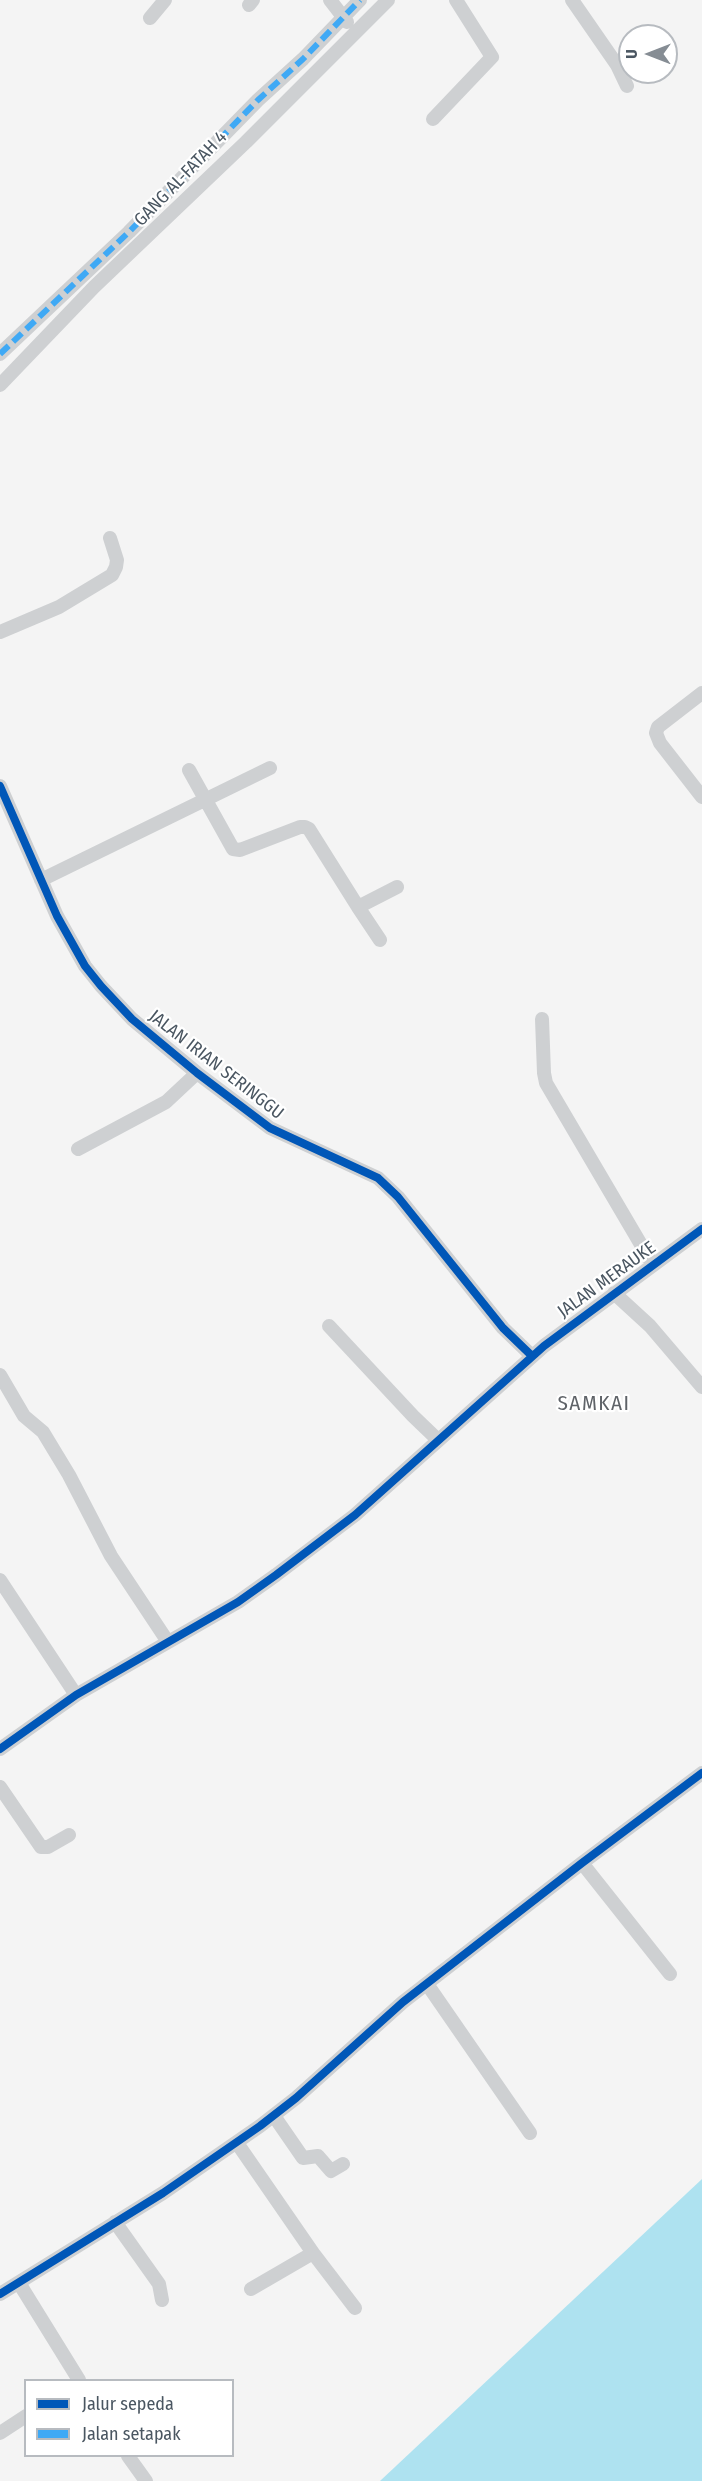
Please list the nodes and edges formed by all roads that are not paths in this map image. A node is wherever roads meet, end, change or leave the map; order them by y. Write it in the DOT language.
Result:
graph roads {
  1 [pos="165,0"];
  2 [pos="330,0"];
  3 [pos="360,0"];
  4 [pos="388,0"];
  5 [pos="456,0"];
  6 [pos="572,0"];
  7 [pos="150,18"];
  8 [pos="348,24"];
  9 [pos="627,86"];
  10 [pos="432,119"];
  11 [pos="0,354"];
  12 [pos="0,385"];
  13 [pos="110,538"];
  14 [pos="0,632"];
  15 [pos="702,693"];
  16 [pos="270,768"];
  17 [pos="189,770"];
  18 [pos="0,786"];
  19 [pos="702,797"];
  20 [pos="205,799"];
  21 [pos="6,817"];
  22 [pos="41,880"];
  23 [pos="398,887"];
  24 [pos="358,907"];
  25 [pos="380,940"];
  26 [pos="542,1019"];
  27 [pos="197,1073"];
  28 [pos="78,1149"];
  29 [pos="702,1230"];
  30 [pos="653,1265"];
  31 [pos="614,1293"];
  32 [pos="329,1326"];
  33 [pos="532,1356"];
  34 [pos="0,1375"];
  35 [pos="702,1387"];
  36 [pos="438,1440"];
  37 [pos="0,1580"];
  38 [pos="168,1642"];
  39 [pos="76,1695"];
  40 [pos="0,1748"];
  41 [pos="702,1773"];
  42 [pos="0,1786"];
  43 [pos="69,1834"];
  44 [pos="582,1863"];
  45 [pos="670,1974"];
  46 [pos="427,1984"];
  47 [pos="274,2116"];
  48 [pos="530,2133"];
  49 [pos="237,2143"];
  50 [pos="343,2164"];
  51 [pos="115,2222"];
  52 [pos="313,2253"];
  53 [pos="19,2283"];
  54 [pos="251,2289"];
  55 [pos="0,2294"];
  56 [pos="162,2300"];
  57 [pos="356,2308"];
  58 [pos="78,2379"];
  59 [pos="24,2417"];
  60 [pos="0,2433"];
  61 [pos="129,2457"];
  62 [pos="146,2481"];
  1 -- 7 [label="street"];
  2 -- 8 [label="street"];
  3 -- 8 [label="street, GANG AL-FATAH 4"];
  4 -- 8 [label="street"];
  5 -- 10 [label="street"];
  6 -- 9 [label="street"];
  8 -- 11 [label="street, GANG AL-FATAH 4"];
  8 -- 12 [label="street"];
  13 -- 14 [label="street"];
  15 -- 19 [label="street"];
  16 -- 20 [label="street"];
  17 -- 20 [label="street"];
  18 -- 21 [label="street, JALAN IRIAN SERINGGU"];
  20 -- 22 [label="street"];
  20 -- 24 [label="street"];
  21 -- 22 [label="street, JALAN IRIAN SERINGGU"];
  22 -- 27 [label="street, JALAN IRIAN SERINGGU"];
  23 -- 24 [label="street"];
  24 -- 25 [label="street"];
  26 -- 30 [label="street"];
  27 -- 28 [label="street"];
  27 -- 33 [label="street, JALAN IRIAN SERINGGU"];
  29 -- 30 [label="street, JALAN MERAUKE"];
  30 -- 31 [label="street, JALAN MERAUKE"];
  31 -- 33 [label="street, JALAN MERAUKE"];
  31 -- 35 [label="street"];
  32 -- 36 [label="street"];
  33 -- 36 [label="street, JALAN MERAUKE"];
  34 -- 38 [label="street"];
  36 -- 38 [label="street, JALAN MERAUKE"];
  37 -- 39 [label="street"];
  38 -- 39 [label="street, JALAN MERAUKE"];
  39 -- 40 [label="street, JALAN MERAUKE"];
  41 -- 44 [label="street"];
  42 -- 43 [label="street"];
  44 -- 45 [label="street"];
  44 -- 46 [label="street"];
  46 -- 47 [label="street"];
  46 -- 48 [label="street"];
  47 -- 49 [label="street"];
  47 -- 50 [label="street"];
  49 -- 51 [label="street"];
  49 -- 52 [label="street"];
  51 -- 53 [label="street"];
  51 -- 56 [label="street"];
  52 -- 54 [label="street"];
  52 -- 57 [label="street"];
  53 -- 55 [label="street"];
  53 -- 58 [label="street"];
  59 -- 60 [label="street"];
  61 -- 62 [label="street"];
}
